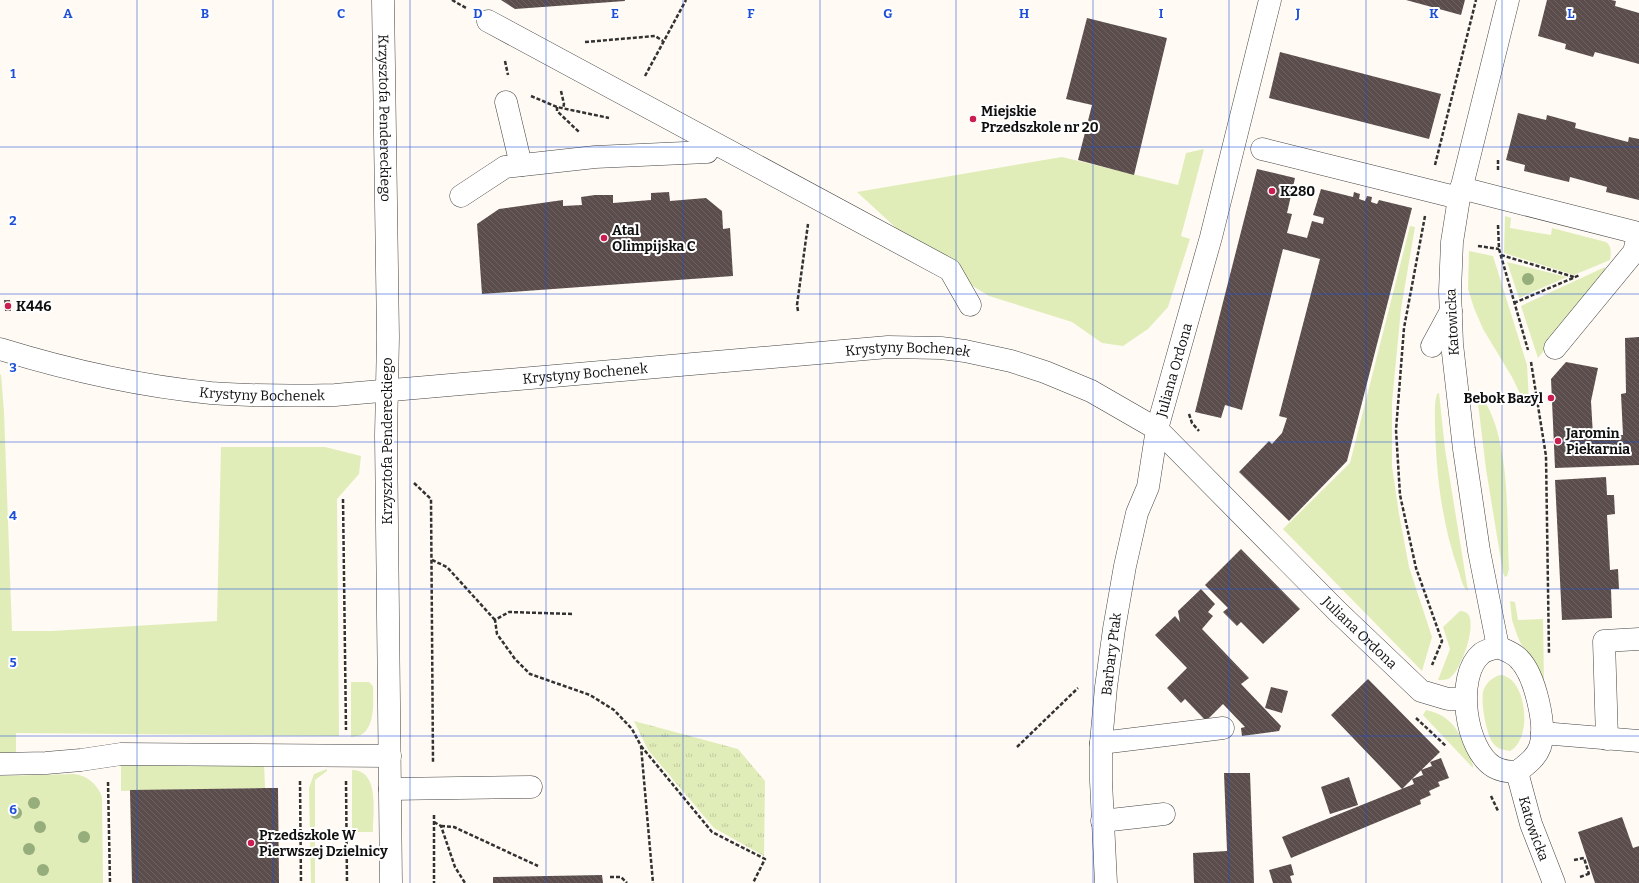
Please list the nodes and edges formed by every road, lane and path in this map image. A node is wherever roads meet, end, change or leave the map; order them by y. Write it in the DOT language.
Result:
graph roads {
  1 [pos="383,0"];
  2 [pos="686,0"];
  3 [pos="1270,0"];
  4 [pos="1508,0"];
  5 [pos="496,25"];
  6 [pos="663,41"];
  7 [pos="578,43"];
  8 [pos="509,80"];
  9 [pos="515,97"];
  10 [pos="632,99"];
  11 [pos="557,107"];
  12 [pos="610,118"];
  13 [pos="584,137"];
  14 [pos="713,143"];
  15 [pos="1262,149"];
  16 [pos="521,165"];
  17 [pos="1460,193"];
  18 [pos="461,196"];
  19 [pos="815,197"];
  20 [pos="1498,222"];
  21 [pos="1477,246"];
  22 [pos="1498,249"];
  23 [pos="1500,255"];
  24 [pos="1581,274"];
  25 [pos="1575,277"];
  26 [pos="1514,303"];
  27 [pos="970,305"];
  28 [pos="798,311"];
  29 [pos="1450,311"];
  30 [pos="1432,346"];
  31 [pos="1555,348"];
  32 [pos="0,349"];
  33 [pos="1528,353"];
  34 [pos="1530,360"];
  35 [pos="387,390"];
  36 [pos="1188,410"];
  37 [pos="1157,429"];
  38 [pos="1200,432"];
  39 [pos="412,481"];
  40 [pos="343,499"];
  41 [pos="432,560"];
  42 [pos="572,614"];
  43 [pos="495,620"];
  44 [pos="1639,639"];
  45 [pos="1498,647"];
  46 [pos="1549,656"];
  47 [pos="1083,684"];
  48 [pos="1465,699"];
  49 [pos="1223,728"];
  50 [pos="1542,734"];
  51 [pos="1607,739"];
  52 [pos="1639,740"];
  53 [pos="1101,743"];
  54 [pos="641,746"];
  55 [pos="1017,747"];
  56 [pos="300,755"];
  57 [pos="346,755"];
  58 [pos="390,756"];
  59 [pos="96,757"];
  60 [pos="0,764"];
  61 [pos="1517,772"];
  62 [pos="531,787"];
  63 [pos="434,788"];
  64 [pos="390,789"];
  65 [pos="1164,814"];
  66 [pos="1102,821"];
  67 [pos="434,822"];
  68 [pos="441,826"];
  69 [pos="1568,862"];
  70 [pos="538,866"];
  71 [pos="1582,876"];
  72 [pos="610,877"];
  73 [pos="110,883"];
  74 [pos="301,883"];
  75 [pos="346,883"];
  76 [pos="391,883"];
  77 [pos="434,883"];
  78 [pos="465,883"];
  79 [pos="627,883"];
  80 [pos="653,883"];
  81 [pos="753,883"];
  82 [pos="1106,883"];
  83 [pos="1554,883"];
  1 -- 35 [label="street, Krzysztofa Pendereckiego"];
  2 -- 6 [label="path"];
  3 -- 37 [label="street, Juliana Ordona"];
  4 -- 17 [label="street, Katowicka"];
  5 -- 8 [label="path"];
  5 -- 10 [label="street"];
  6 -- 7 [label="path"];
  6 -- 10 [label="path"];
  9 -- 11 [label="path"];
  9 -- 16 [label="street"];
  10 -- 14 [label="street"];
  11 -- 12 [label="path"];
  11 -- 13 [label="path"];
  14 -- 16 [label="street"];
  14 -- 19 [label="street"];
  15 -- 17 [label="street"];
  16 -- 18 [label="street"];
  17 -- 29 [label="street, Katowicka"];
  17 -- 31 [label="street"];
  19 -- 27 [label="street"];
  19 -- 28 [label="path"];
  20 -- 22 [label="path"];
  21 -- 22 [label="path"];
  22 -- 23 [label="path"];
  23 -- 25 [label="path"];
  23 -- 26 [label="path"];
  24 -- 25 [label="path"];
  25 -- 26 [label="path"];
  26 -- 33 [label="path"];
  29 -- 30 [label="street"];
  29 -- 45 [label="street, Katowicka"];
  32 -- 35 [label="street, Krystyny Bochenek"];
  34 -- 46 [label="path"];
  35 -- 37 [label="street, Krystyny Bochenek"];
  35 -- 58 [label="street, Krzysztofa Pendereckiego"];
  36 -- 38 [label="path"];
  37 -- 48 [label="street, Juliana Ordona"];
  37 -- 53 [label="street, Barbary Ptak"];
  39 -- 41 [label="path"];
  40 -- 57 [label="path"];
  41 -- 43 [label="path"];
  41 -- 63 [label="path"];
  42 -- 43 [label="path"];
  43 -- 54 [label="path"];
  44 -- 51 [label="street"];
  45 -- 48 [label="street"];
  45 -- 50 [label="street"];
  47 -- 55 [label="path"];
  48 -- 61 [label="street"];
  49 -- 53 [label="street"];
  50 -- 51 [label="street"];
  50 -- 61 [label="street"];
  51 -- 52 [label="street"];
  53 -- 66 [label="street, Barbary Ptak"];
  54 -- 80 [label="path"];
  54 -- 81 [label="path"];
  56 -- 57 [label="street"];
  56 -- 59 [label="street"];
  56 -- 74 [label="path"];
  57 -- 58 [label="street"];
  57 -- 75 [label="path"];
  58 -- 64 [label="street, Krzysztofa Pendereckiego"];
  59 -- 60 [label="street"];
  59 -- 73 [label="path"];
  61 -- 83 [label="street, Katowicka"];
  62 -- 63 [label="street"];
  63 -- 64 [label="street"];
  63 -- 67 [label="path"];
  64 -- 76 [label="street, Krzysztofa Pendereckiego"];
  65 -- 66 [label="street"];
  66 -- 82 [label="street, Barbary Ptak"];
  67 -- 68 [label="path"];
  67 -- 77 [label="path"];
  68 -- 70 [label="path"];
  68 -- 78 [label="path"];
  69 -- 71 [label="path"];
  72 -- 79 [label="path"];
}
